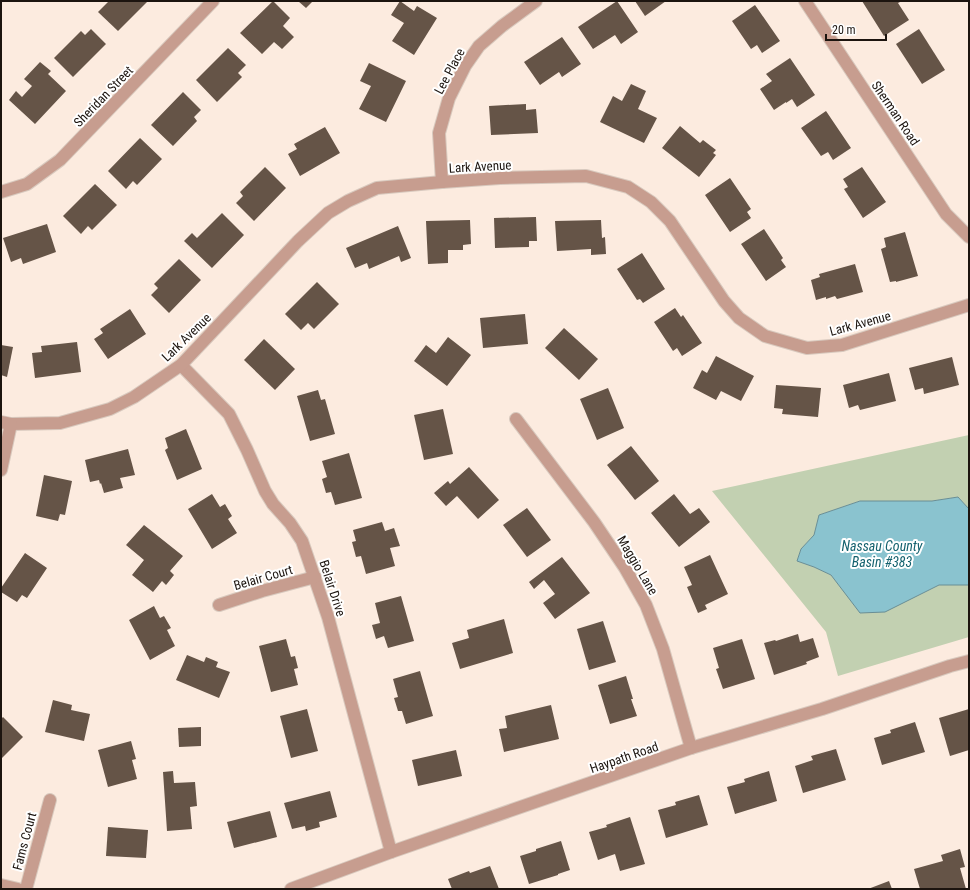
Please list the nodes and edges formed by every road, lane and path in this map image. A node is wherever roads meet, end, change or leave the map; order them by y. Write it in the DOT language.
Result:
graph roads {
  1 [pos="213,1"];
  2 [pos="536,1"];
  3 [pos="805,1"];
  4 [pos="442,182"];
  5 [pos="1,192"];
  6 [pos="969,237"];
  7 [pos="969,305"];
  8 [pos="181,365"];
  9 [pos="516,419"];
  10 [pos="6,423"];
  11 [pos="1,470"];
  12 [pos="315,577"];
  13 [pos="219,605"];
  14 [pos="969,661"];
  15 [pos="691,748"];
  16 [pos="50,800"];
  17 [pos="391,852"];
  18 [pos="1,885"];
  19 [pos="18,889"];
  20 [pos="26,889"];
  21 [pos="294,889"];
  1 -- 5 [label="street, Sheridan Street"];
  2 -- 4 [label="street, Lee Place"];
  3 -- 6 [label="street, Sherman Road"];
  4 -- 7 [label="street, Lark Avenue"];
  4 -- 8 [label="street, Lark Avenue"];
  8 -- 10 [label="street, Lark Avenue"];
  8 -- 12 [label="street, Belair Drive"];
  9 -- 15 [label="street, Maggio Lane"];
  10 -- 11 [label="street"];
  12 -- 13 [label="street, Belair Court"];
  12 -- 17 [label="street, Belair Drive"];
  14 -- 15 [label="street, Haypath Road"];
  15 -- 17 [label="street, Haypath Road"];
  16 -- 20 [label="street, Fams Court"];
  17 -- 21 [label="street, Haypath Road"];
  18 -- 19 [label="street"];
}
